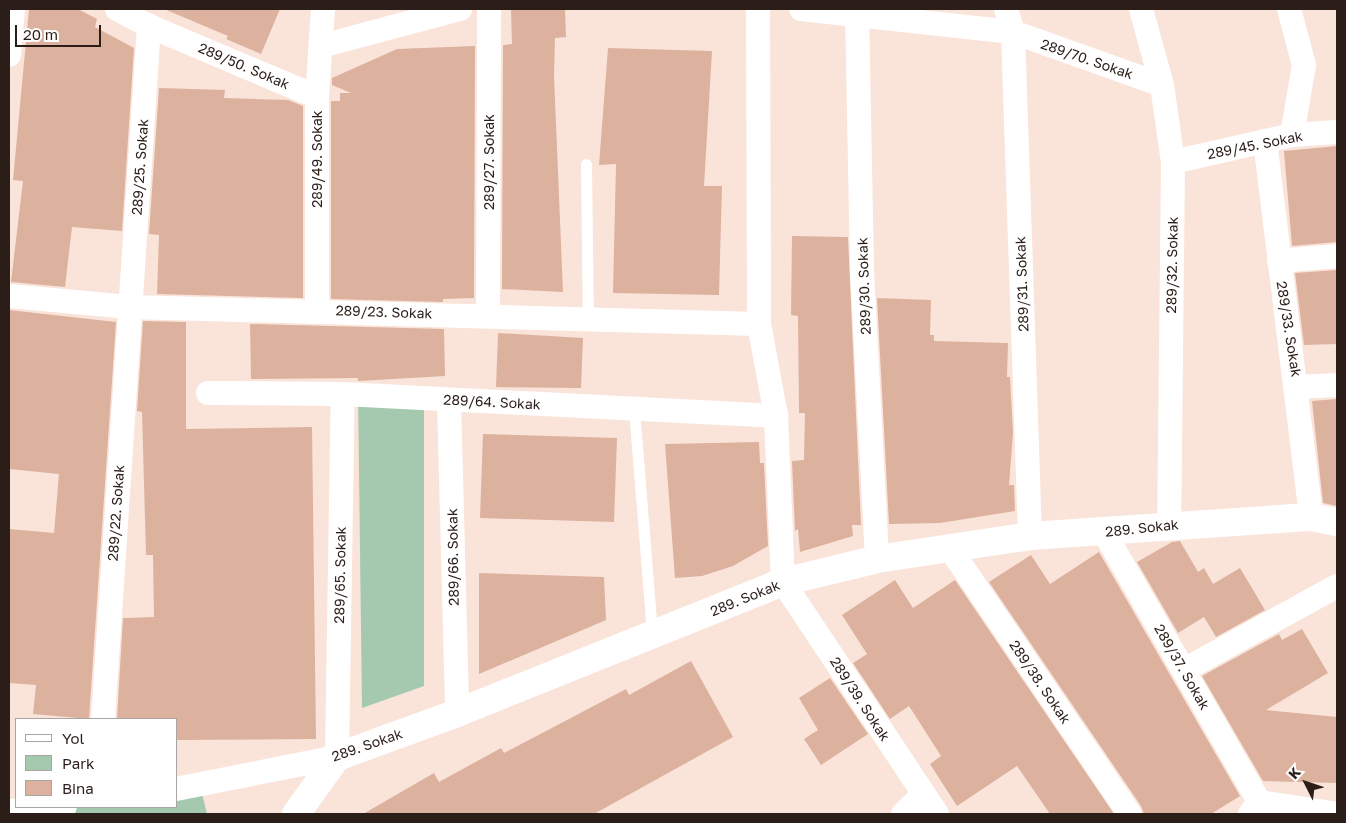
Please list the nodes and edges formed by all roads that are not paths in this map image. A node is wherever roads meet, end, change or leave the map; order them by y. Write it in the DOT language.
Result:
graph roads {
  1 [pos="13,9"];
  2 [pos="323,9"];
  3 [pos="460,9"];
  4 [pos="489,9"];
  5 [pos="758,9"];
  6 [pos="801,9"];
  7 [pos="1006,9"];
  8 [pos="1141,9"];
  9 [pos="1289,9"];
  10 [pos="857,11"];
  11 [pos="135,16"];
  12 [pos="1013,32"];
  13 [pos="321,46"];
  14 [pos="9,55"];
  15 [pos="1162,85"];
  16 [pos="317,97"];
  17 [pos="1337,132"];
  18 [pos="1292,135"];
  19 [pos="1265,141"];
  20 [pos="1173,162"];
  21 [pos="586,164"];
  22 [pos="1337,256"];
  23 [pos="1278,261"];
  24 [pos="9,296"];
  25 [pos="130,307"];
  26 [pos="317,310"];
  27 [pos="488,316"];
  28 [pos="588,319"];
  29 [pos="759,324"];
  30 [pos="1337,385"];
  31 [pos="1298,387"];
  32 [pos="208,393"];
  33 [pos="343,394"];
  34 [pos="449,400"];
  35 [pos="634,409"];
  36 [pos="776,416"];
  37 [pos="1324,520"];
  38 [pos="1168,524"];
  39 [pos="1104,532"];
  40 [pos="1030,536"];
  41 [pos="950,550"];
  42 [pos="877,559"];
  43 [pos="783,582"];
  44 [pos="1337,586"];
  45 [pos="652,635"];
  46 [pos="1184,670"];
  47 [pos="457,713"];
  48 [pos="103,718"];
  49 [pos="337,757"];
  50 [pos="178,789"];
  51 [pos="923,795"];
  52 [pos="51,808"];
  53 [pos="1255,808"];
  54 [pos="9,811"];
  55 [pos="296,814"];
  56 [pos="903,814"];
  57 [pos="937,814"];
  58 [pos="1130,814"];
  59 [pos="1337,814"];
  1 -- 14 [label="street"];
  2 -- 13 [label="street, 289/49. Sokak"];
  3 -- 13 [label="street"];
  4 -- 27 [label="street, 289/27. Sokak"];
  5 -- 29 [label="street"];
  6 -- 10 [label="street"];
  7 -- 12 [label="street, 289/31. Sokak"];
  8 -- 15 [label="street, 289/32. Sokak"];
  9 -- 18 [label="street"];
  10 -- 12 [label="street"];
  10 -- 42 [label="street, 289/30. Sokak"];
  11 -- 16 [label="street, 289/50. Sokak"];
  11 -- 25 [label="street, 289/25. Sokak"];
  12 -- 15 [label="street, 289/70. Sokak"];
  12 -- 40 [label="street, 289/31. Sokak"];
  13 -- 16 [label="street, 289/49. Sokak"];
  15 -- 20 [label="street, 289/32. Sokak"];
  16 -- 26 [label="street, 289/49. Sokak"];
  17 -- 18 [label="street, 289/45. Sokak"];
  18 -- 19 [label="street, 289/45. Sokak"];
  19 -- 20 [label="street, 289/45. Sokak"];
  19 -- 23 [label="street, 289/33. Sokak"];
  20 -- 38 [label="street, 289/32. Sokak"];
  21 -- 28 [label="lane"];
  22 -- 23 [label="street"];
  23 -- 31 [label="street, 289/33. Sokak"];
  24 -- 25 [label="street, 289/23. Sokak"];
  25 -- 26 [label="street, 289/23. Sokak"];
  25 -- 48 [label="street, 289/22. Sokak"];
  26 -- 27 [label="street, 289/23. Sokak"];
  27 -- 28 [label="street, 289/23. Sokak"];
  28 -- 29 [label="street, 289/23. Sokak"];
  29 -- 36 [label="street"];
  30 -- 31 [label="street"];
  31 -- 37 [label="street, 289/33. Sokak"];
  32 -- 33 [label="street, 289/64. Sokak"];
  33 -- 34 [label="street, 289/64. Sokak"];
  33 -- 49 [label="street, 289/65. Sokak"];
  34 -- 35 [label="street, 289/64. Sokak"];
  34 -- 47 [label="street, 289/66. Sokak"];
  35 -- 36 [label="street, 289/64. Sokak"];
  35 -- 45 [label="lane"];
  36 -- 43 [label="street"];
  37 -- 38 [label="street, 289. Sokak"];
  38 -- 39 [label="street, 289. Sokak"];
  39 -- 40 [label="street, 289. Sokak"];
  39 -- 46 [label="street, 289/37. Sokak"];
  40 -- 41 [label="street, 289. Sokak"];
  41 -- 42 [label="street, 289. Sokak"];
  41 -- 58 [label="street, 289/38. Sokak"];
  42 -- 43 [label="street, 289. Sokak"];
  43 -- 45 [label="street, 289. Sokak"];
  43 -- 51 [label="street, 289/39. Sokak"];
  44 -- 46 [label="street"];
  45 -- 47 [label="street, 289. Sokak"];
  46 -- 53 [label="street, 289/37. Sokak"];
  47 -- 49 [label="street, 289. Sokak"];
  49 -- 50 [label="street, 289. Sokak"];
  49 -- 55 [label="street"];
  51 -- 56 [label="street"];
  51 -- 57 [label="street, 289/39. Sokak"];
  52 -- 54 [label="street"];
  53 -- 59 [label="street, 289/37. Sokak"];
}
